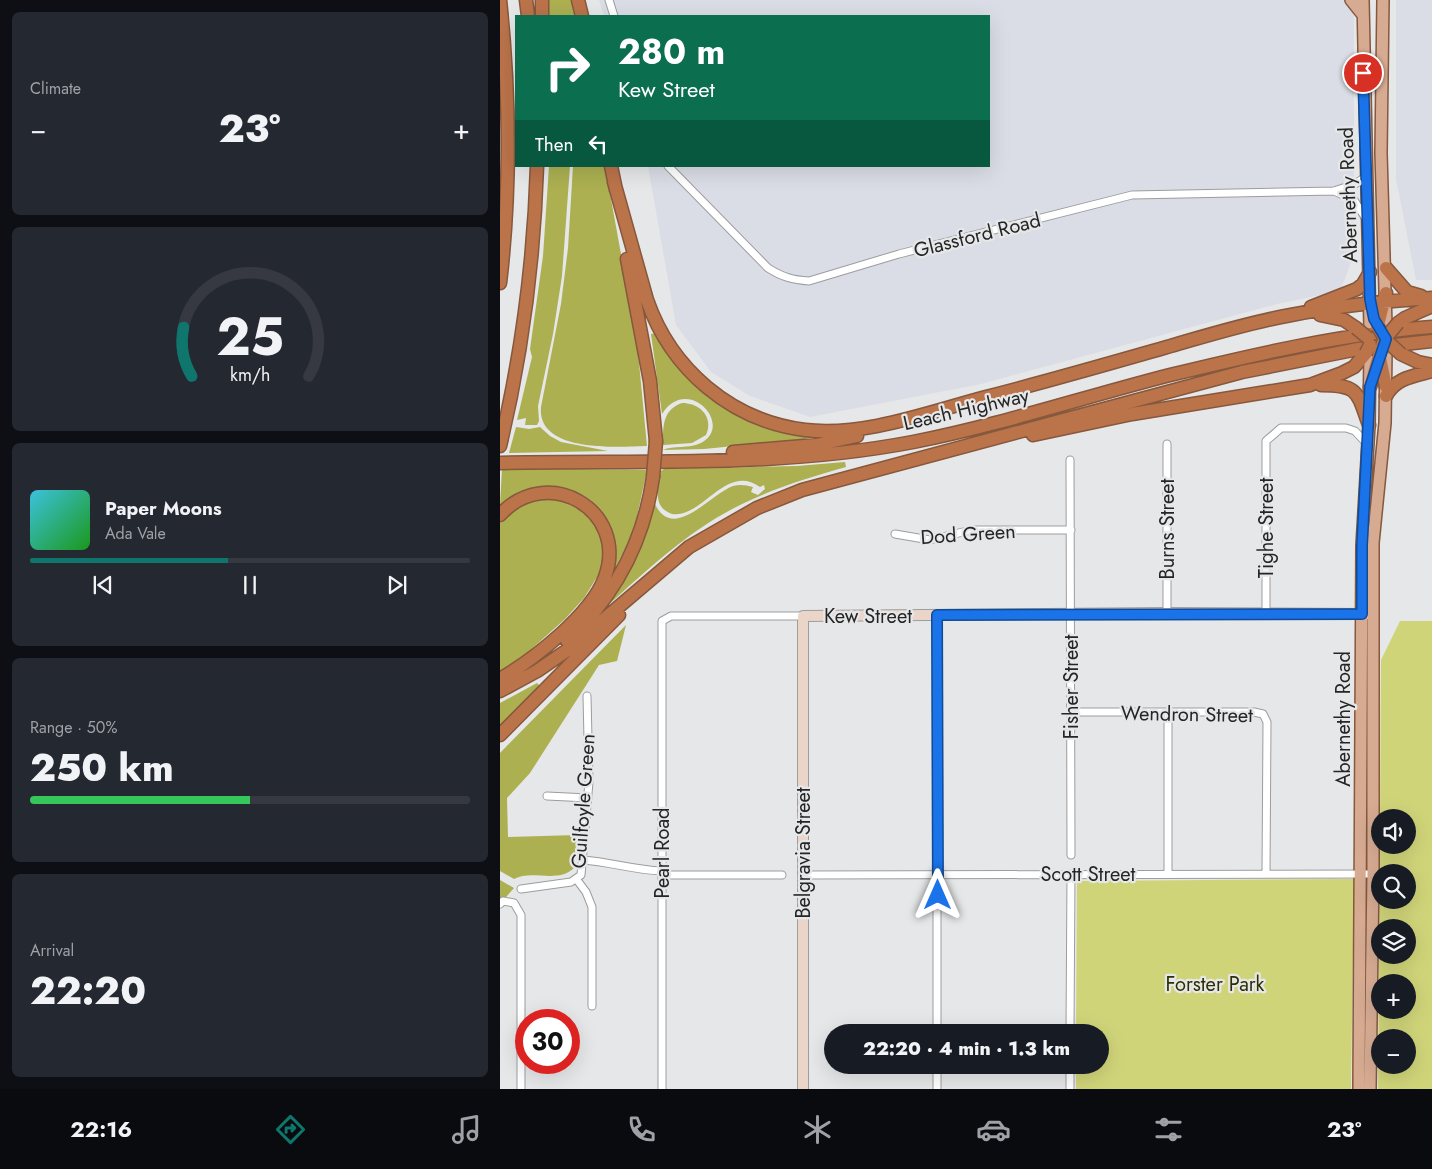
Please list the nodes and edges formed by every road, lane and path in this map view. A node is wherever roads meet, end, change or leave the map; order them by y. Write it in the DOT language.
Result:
graph roads {
  1 [pos="500,0"];
  2 [pos="526,0"];
  3 [pos="542,0"];
  4 [pos="578,0"];
  5 [pos="609,0"];
  6 [pos="1351,0"];
  7 [pos="1363,0"];
  8 [pos="1374,0"];
  9 [pos="1383,0"];
  10 [pos="528,15"];
  11 [pos="542,15"];
  12 [pos="582,15"];
  13 [pos="614,15"];
  14 [pos="1363,15"];
  15 [pos="1382,23"];
  16 [pos="537,167"];
  17 [pos="611,167"];
  18 [pos="669,167"];
  19 [pos="1367,176"];
  20 [pos="614,182"];
  21 [pos="1334,191"];
  22 [pos="1368,223"];
  23 [pos="1386,268"];
  24 [pos="1370,272"];
  25 [pos="500,283"];
  26 [pos="1432,298"];
  27 [pos="1385,300"];
  28 [pos="1370,303"];
  29 [pos="1432,306"];
  30 [pos="1290,315"];
  31 [pos="1432,327"];
  32 [pos="1378,341"];
  33 [pos="1432,341"];
  34 [pos="1432,365"];
  35 [pos="1432,371"];
  36 [pos="1310,385"];
  37 [pos="1370,387"];
  38 [pos="1386,392"];
  39 [pos="970,401"];
  40 [pos="1369,425"];
  41 [pos="1167,444"];
  42 [pos="500,446"];
  43 [pos="1368,446"];
  44 [pos="959,448"];
  45 [pos="684,460"];
  46 [pos="1070,460"];
  47 [pos="500,463"];
  48 [pos="500,515"];
  49 [pos="1071,530"];
  50 [pos="895,534"];
  51 [pos="652,578"];
  52 [pos="1168,613"];
  53 [pos="1266,614"];
  54 [pos="1367,614"];
  55 [pos="937,615"];
  56 [pos="1070,615"];
  57 [pos="803,616"];
  58 [pos="664,618"];
  59 [pos="504,685"];
  60 [pos="587,696"];
  61 [pos="1071,712"];
  62 [pos="1168,713"];
  63 [pos="500,735"];
  64 [pos="547,796"];
  65 [pos="588,798"];
  66 [pos="1071,855"];
  67 [pos="583,860"];
  68 [pos="662,873"];
  69 [pos="1071,874"];
  70 [pos="1168,874"];
  71 [pos="1266,874"];
  72 [pos="1368,874"];
  73 [pos="782,875"];
  74 [pos="802,875"];
  75 [pos="938,875"];
  76 [pos="577,880"];
  77 [pos="521,889"];
  78 [pos="500,904"];
  79 [pos="592,1006"];
  80 [pos="937,1024"];
  81 [pos="1070,1024"];
  82 [pos="937,1074"];
  83 [pos="1070,1074"];
  84 [pos="521,1089"];
  85 [pos="662,1089"];
  86 [pos="804,1089"];
  87 [pos="937,1089"];
  88 [pos="1070,1089"];
  89 [pos="1359,1089"];
  90 [pos="1370,1089"];
  1 -- 25 [label="highway"];
  2 -- 10 [label="highway"];
  3 -- 11 [label="highway"];
  4 -- 12 [label="highway"];
  5 -- 13 [label="street"];
  6 -- 14 [label="main road"];
  7 -- 14 [label="main road, Abernethy Road"];
  8 -- 15 [label="street"];
  9 -- 15 [label="main road, Abernethy Road"];
  14 -- 19 [label="main road, Abernethy Road"];
  15 -- 23 [label="main road, Abernethy Road"];
  16 -- 42 [label="highway"];
  17 -- 20 [label="highway"];
  18 -- 21 [label="street, Glassford Road"];
  19 -- 21 [label="street, Glassford Road"];
  19 -- 22 [label="main road, Abernethy Road"];
  20 -- 39 [label="highway"];
  20 -- 59 [label="highway, bridge"];
  21 -- 22 [label="street, Glassford Road"];
  22 -- 24 [label="main road, Abernethy Road"];
  23 -- 26 [label="highway"];
  23 -- 27 [label="main road, Abernethy Road"];
  24 -- 28 [label="main road, Abernethy Road"];
  24 -- 30 [label="highway"];
  26 -- 27 [label="highway"];
  27 -- 28 [label="highway"];
  27 -- 32 [label="highway"];
  28 -- 30 [label="highway"];
  28 -- 32 [label="highway"];
  29 -- 32 [label="highway"];
  30 -- 32 [label="highway, bridge"];
  30 -- 39 [label="highway"];
  31 -- 45 [label="highway, Leach Highway"];
  32 -- 34 [label="highway, bridge"];
  32 -- 36 [label="highway"];
  32 -- 37 [label="highway"];
  32 -- 38 [label="highway"];
  33 -- 44 [label="highway, Leach Highway"];
  35 -- 38 [label="highway"];
  36 -- 40 [label="highway"];
  36 -- 44 [label="highway"];
  37 -- 40 [label="main road, Abernethy Road"];
  38 -- 54 [label="main road, Abernethy Road"];
  39 -- 45 [label="highway"];
  40 -- 43 [label="main road, Abernethy Road"];
  41 -- 52 [label="street, Burns Street"];
  43 -- 53 [label="street, Tighe Street"];
  43 -- 54 [label="main road, Abernethy Road"];
  44 -- 51 [label="highway, Leach Highway"];
  45 -- 47 [label="highway, Leach Highway"];
  46 -- 49 [label="street, Fisher Street"];
  48 -- 59 [label="highway"];
  49 -- 50 [label="street, Dod Green"];
  49 -- 56 [label="street, Fisher Street"];
  51 -- 59 [label="highway"];
  51 -- 63 [label="highway"];
  52 -- 53 [label="street, Kew Street"];
  52 -- 56 [label="street, Kew Street"];
  53 -- 54 [label="street, Kew Street"];
  54 -- 72 [label="main road, Abernethy Road"];
  55 -- 56 [label="street, Kew Street"];
  55 -- 57 [label="street, Kew Street"];
  55 -- 75 [label="street"];
  56 -- 61 [label="street, Fisher Street"];
  57 -- 58 [label="street, Kew Street"];
  57 -- 74 [label="street, Belgravia Street"];
  58 -- 68 [label="street, Pearl Road"];
  60 -- 65 [label="street, Guilfoyle Green"];
  61 -- 62 [label="street, Wendron Street"];
  61 -- 66 [label="street, Fisher Street"];
  62 -- 70 [label="street"];
  62 -- 71 [label="street, Wendron Street"];
  64 -- 65 [label="street"];
  65 -- 67 [label="street, Guilfoyle Green"];
  67 -- 68 [label="street"];
  67 -- 76 [label="street, Guilfoyle Green"];
  68 -- 73 [label="street"];
  68 -- 85 [label="street, Pearl Road"];
  69 -- 70 [label="street, Scott Street"];
  69 -- 75 [label="street, Scott Street"];
  69 -- 81 [label="street"];
  70 -- 71 [label="street, Scott Street"];
  71 -- 72 [label="street, Scott Street"];
  72 -- 89 [label="main road, Abernethy Road"];
  72 -- 90 [label="main road, Abernethy Road"];
  74 -- 75 [label="street, Scott Street"];
  74 -- 86 [label="street, Belgravia Street"];
  75 -- 80 [label="street"];
  76 -- 77 [label="street, Guilfoyle Green"];
  76 -- 79 [label="street"];
  78 -- 84 [label="street"];
  82 -- 87 [label="street"];
  83 -- 88 [label="street"];
}
